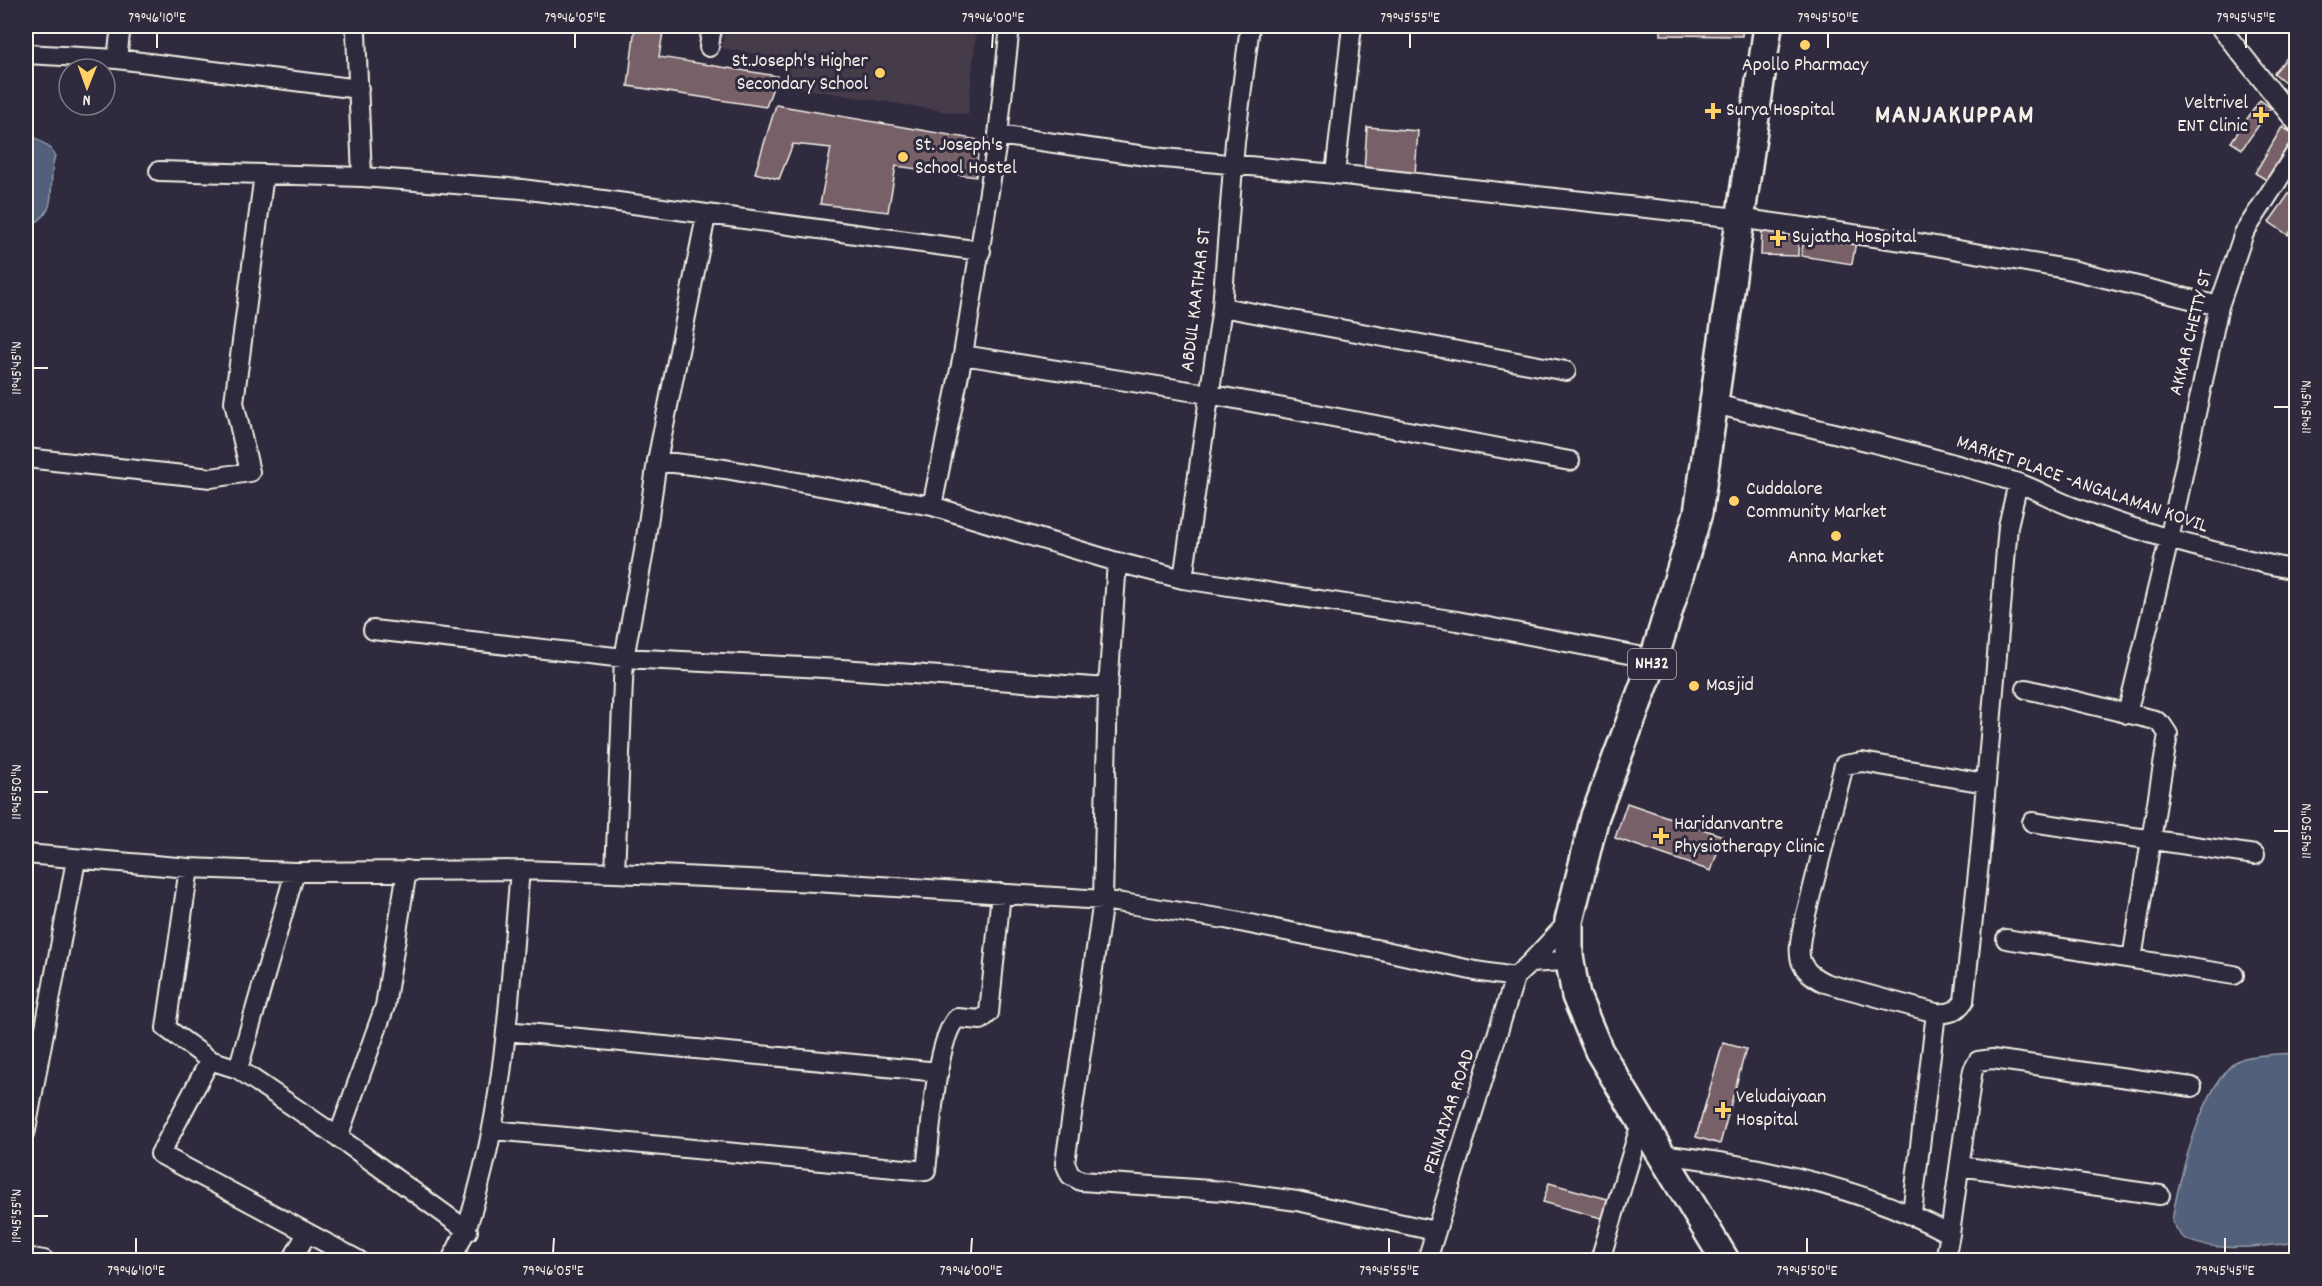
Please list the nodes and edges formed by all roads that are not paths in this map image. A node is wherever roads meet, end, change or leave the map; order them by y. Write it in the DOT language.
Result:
graph roads {
  1 [pos="121,26"];
  2 [pos="354,26"];
  3 [pos="712,26"];
  4 [pos="1011,26"];
  5 [pos="1250,26"];
  6 [pos="1352,26"];
  7 [pos="1768,26"];
  8 [pos="2218,26"];
  9 [pos="709,47"];
  10 [pos="26,54"];
  11 [pos="81,57"];
  12 [pos="117,59"];
  13 [pos="359,89"];
  14 [pos="2296,122"];
  15 [pos="998,135"];
  16 [pos="2296,152"];
  17 [pos="1232,166"];
  18 [pos="159,171"];
  19 [pos="264,174"];
  20 [pos="1335,174"];
  21 [pos="362,177"];
  22 [pos="706,216"];
  23 [pos="1738,219"];
  24 [pos="981,251"];
  25 [pos="2219,306"];
  26 [pos="1222,307"];
  27 [pos="963,355"];
  28 [pos="1566,371"];
  29 [pos="1208,394"];
  30 [pos="1715,404"];
  31 [pos="26,458"];
  32 [pos="657,461"];
  33 [pos="1570,461"];
  34 [pos="2018,483"];
  35 [pos="932,506"];
  36 [pos="2169,540"];
  37 [pos="1117,562"];
  38 [pos="2296,570"];
  39 [pos="1183,579"];
  40 [pos="373,630"];
  41 [pos="624,658"];
  42 [pos="1654,659"];
  43 [pos="1108,688"];
  44 [pos="2026,689"];
  45 [pos="2127,714"];
  46 [pos="1985,783"];
  47 [pos="2032,822"];
  48 [pos="2152,840"];
  49 [pos="26,854"];
  50 [pos="2255,855"];
  51 [pos="76,860"];
  52 [pos="189,868"];
  53 [pos="407,870"];
  54 [pos="520,870"];
  55 [pos="295,872"];
  56 [pos="615,873"];
  57 [pos="1001,892"];
  58 [pos="1103,900"];
  59 [pos="1569,921"];
  60 [pos="2006,939"];
  61 [pos="2132,959"];
  62 [pos="1530,963"];
  63 [pos="1570,963"];
  64 [pos="2234,975"];
  65 [pos="1515,977"];
  66 [pos="1936,1013"];
  67 [pos="506,1031"];
  68 [pos="210,1060"];
  69 [pos="238,1069"];
  70 [pos="939,1072"];
  71 [pos="2192,1087"];
  72 [pos="1641,1123"];
  73 [pos="26,1130"];
  74 [pos="493,1130"];
  75 [pos="338,1137"];
  76 [pos="1660,1154"];
  77 [pos="1960,1166"];
  78 [pos="2160,1196"];
  79 [pos="1912,1214"];
  80 [pos="468,1231"];
  81 [pos="1435,1231"];
  82 [pos="307,1233"];
  83 [pos="1950,1234"];
  84 [pos="26,1257"];
  85 [pos="44,1260"];
  86 [pos="292,1260"];
  87 [pos="358,1260"];
  88 [pos="452,1260"];
  89 [pos="1427,1260"];
  90 [pos="1600,1260"];
  91 [pos="1725,1260"];
  92 [pos="1945,1260"];
  1 -- 12 [label="street"];
  2 -- 13 [label="street"];
  3 -- 9 [label="street"];
  4 -- 15 [label="street"];
  5 -- 17 [label="street, ABDUL KAATHAR ST"];
  6 -- 20 [label="street"];
  7 -- 23 [label="highway, NH32"];
  8 -- 14 [label="street"];
  10 -- 11 [label="street"];
  12 -- 13 [label="street"];
  13 -- 21 [label="street"];
  15 -- 17 [label="street"];
  15 -- 24 [label="street"];
  16 -- 25 [label="street, AKKAR CHETTY ST"];
  17 -- 20 [label="street"];
  17 -- 26 [label="street, ABDUL KAATHAR ST"];
  18 -- 19 [label="street"];
  19 -- 21 [label="street"];
  19 -- 31 [label="street"];
  20 -- 23 [label="street"];
  21 -- 22 [label="street"];
  22 -- 24 [label="street"];
  22 -- 32 [label="street"];
  23 -- 25 [label="street"];
  23 -- 30 [label="highway, NH32"];
  24 -- 27 [label="street"];
  25 -- 36 [label="street, AKKAR CHETTY ST"];
  26 -- 28 [label="street"];
  26 -- 29 [label="street, ABDUL KAATHAR ST"];
  27 -- 29 [label="street"];
  27 -- 35 [label="street"];
  29 -- 33 [label="street"];
  29 -- 39 [label="street, ABDUL KAATHAR ST"];
  30 -- 34 [label="street, MARKET PLACE -ANGALAMAN KOVIL"];
  30 -- 42 [label="highway, NH32"];
  32 -- 35 [label="street"];
  32 -- 41 [label="street"];
  34 -- 36 [label="street, MARKET PLACE -ANGALAMAN KOVIL"];
  34 -- 46 [label="street"];
  35 -- 37 [label="street"];
  36 -- 38 [label="street, MARKET PLACE -ANGALAMAN KOVIL"];
  36 -- 45 [label="street, AKKAR CHETTY ST"];
  37 -- 39 [label="street"];
  37 -- 43 [label="street"];
  39 -- 42 [label="street"];
  40 -- 41 [label="street"];
  41 -- 43 [label="street"];
  41 -- 56 [label="street"];
  42 -- 59 [label="highway, NH32"];
  43 -- 58 [label="street"];
  44 -- 45 [label="street"];
  45 -- 48 [label="street"];
  46 -- 66 [label="street"];
  46 -- 66 [label="street"];
  47 -- 48 [label="street"];
  48 -- 50 [label="street"];
  48 -- 61 [label="street"];
  49 -- 51 [label="street"];
  51 -- 52 [label="street"];
  51 -- 73 [label="street"];
  52 -- 55 [label="street"];
  52 -- 68 [label="street"];
  53 -- 54 [label="street"];
  53 -- 55 [label="street"];
  53 -- 75 [label="street"];
  54 -- 56 [label="street"];
  54 -- 67 [label="street"];
  55 -- 69 [label="street"];
  56 -- 57 [label="street"];
  57 -- 58 [label="street"];
  57 -- 70 [label="street"];
  58 -- 65 [label="street"];
  58 -- 81 [label="street"];
  59 -- 62 [label="street"];
  59 -- 63 [label="highway, NH32"];
  60 -- 61 [label="street"];
  61 -- 64 [label="street"];
  62 -- 63 [label="street"];
  62 -- 65 [label="street"];
  63 -- 72 [label="highway, NH32"];
  65 -- 81 [label="street, PENNAIYAR ROAD"];
  66 -- 79 [label="street"];
  67 -- 70 [label="street"];
  67 -- 74 [label="street"];
  68 -- 69 [label="street"];
  68 -- 82 [label="street"];
  69 -- 75 [label="street"];
  70 -- 74 [label="street"];
  71 -- 77 [label="street"];
  72 -- 76 [label="highway, NH32"];
  72 -- 90 [label="street"];
  74 -- 80 [label="street"];
  75 -- 80 [label="street"];
  76 -- 79 [label="street"];
  76 -- 91 [label="highway, NH32"];
  77 -- 78 [label="street"];
  77 -- 83 [label="street"];
  79 -- 83 [label="street"];
  80 -- 88 [label="street"];
  81 -- 89 [label="street, PENNAIYAR ROAD"];
  82 -- 86 [label="street"];
  82 -- 87 [label="street"];
  83 -- 92 [label="street"];
  84 -- 85 [label="street"];
}
